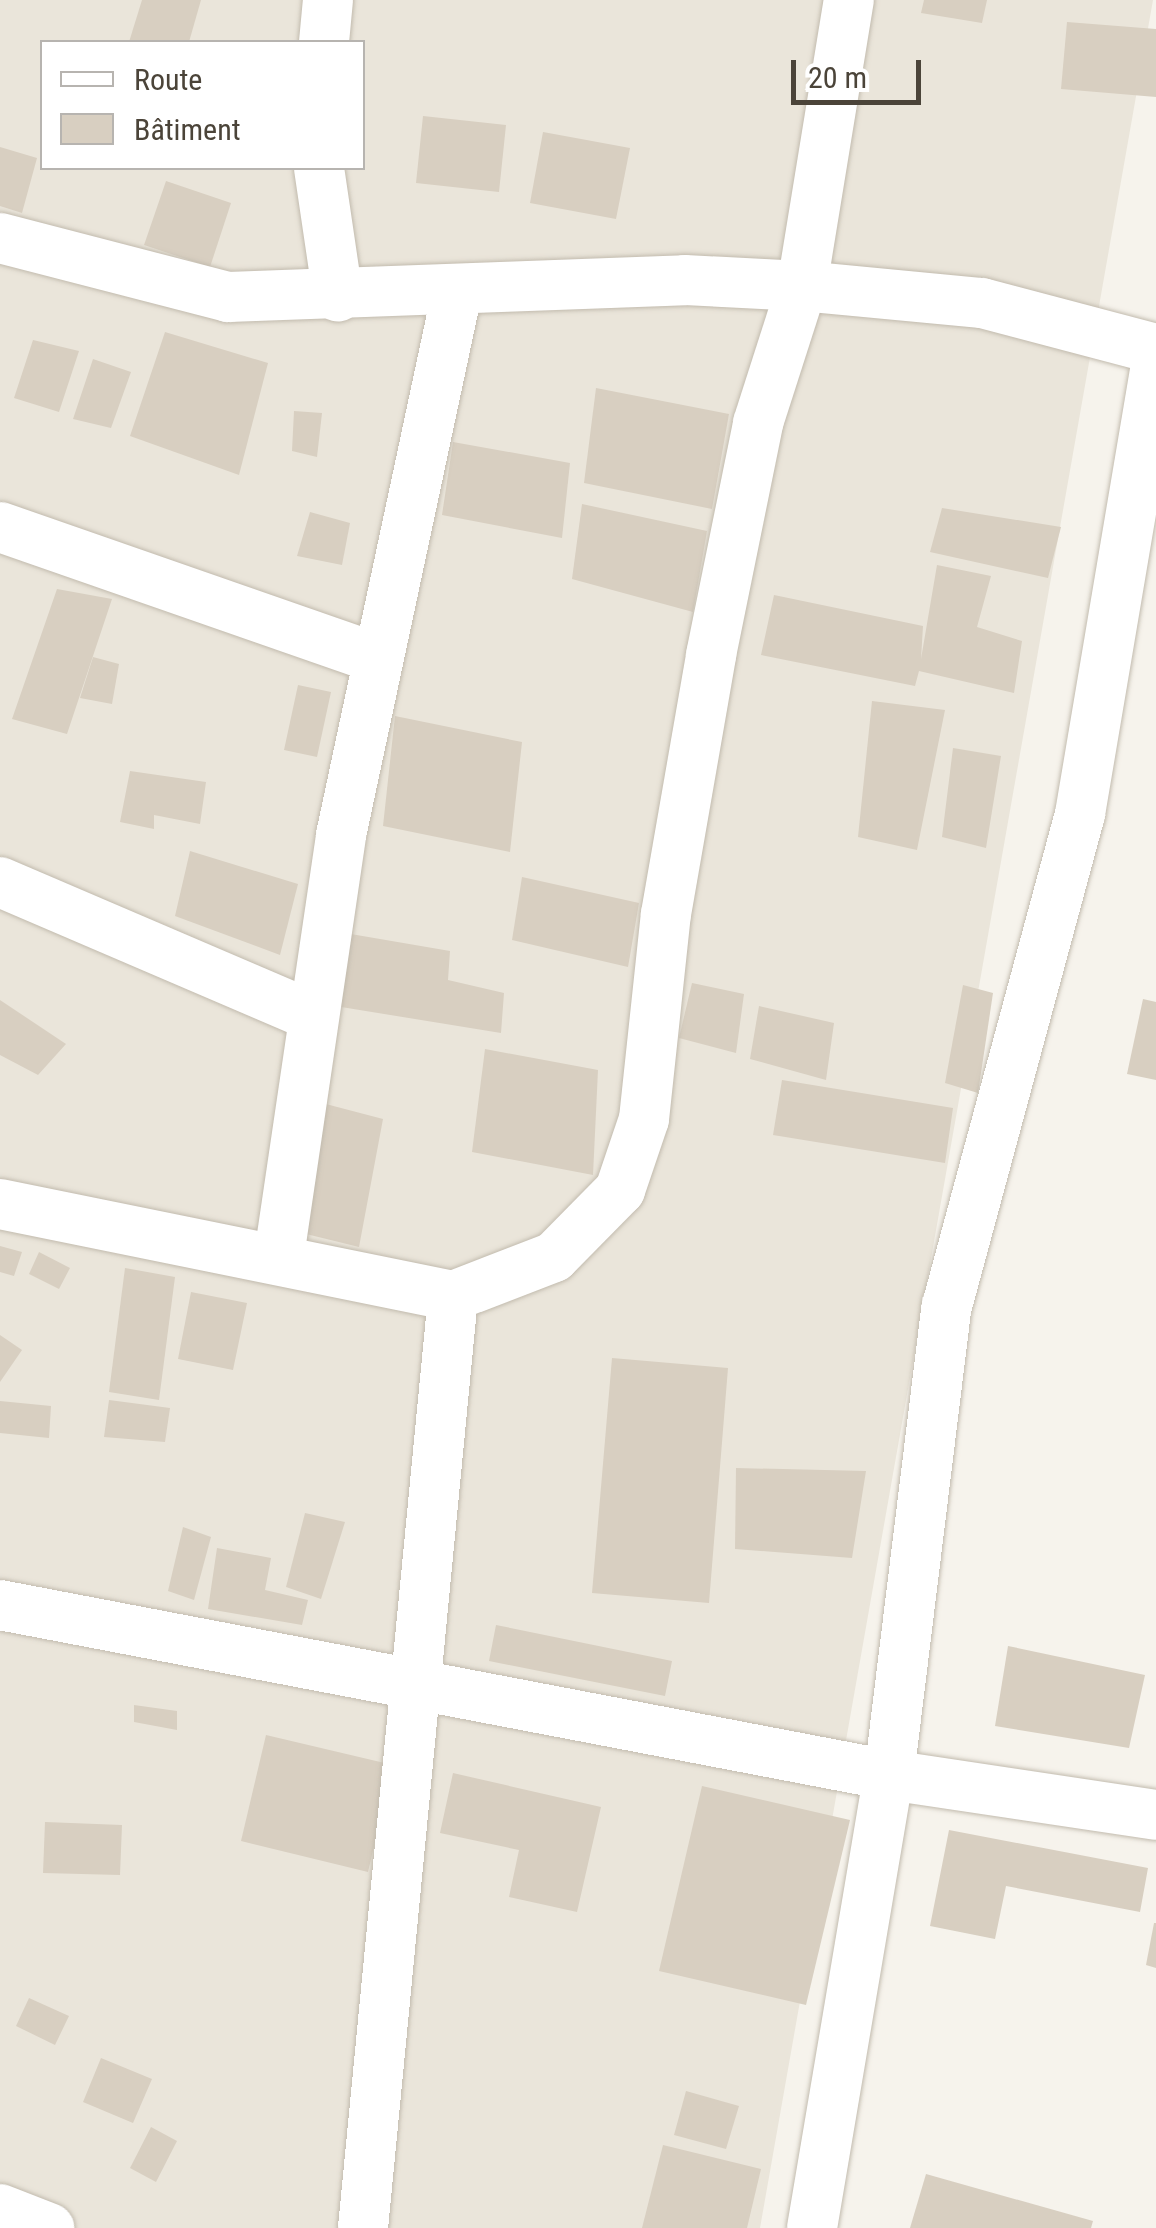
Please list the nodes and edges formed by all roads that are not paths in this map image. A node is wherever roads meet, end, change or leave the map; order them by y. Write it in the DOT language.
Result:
graph roads {
  1 [pos="849,0"];
  2 [pos="319,170"];
  3 [pos="0,238"];
  4 [pos="802,286"];
  5 [pos="457,292"];
  6 [pos="338,297"];
  7 [pos="1156,349"];
  8 [pos="1156,366"];
  9 [pos="0,527"];
  10 [pos="376,658"];
  11 [pos="0,882"];
  12 [pos="312,1016"];
  13 [pos="0,1204"];
  14 [pos="278,1256"];
  15 [pos="454,1296"];
  16 [pos="0,1605"];
  17 [pos="418,1682"];
  18 [pos="890,1775"];
  19 [pos="1156,1814"];
  20 [pos="0,2209"];
  21 [pos="49,2228"];
  22 [pos="363,2228"];
  23 [pos="812,2228"];
  1 -- 4 [label="street"];
  2 -- 6 [label="street"];
  3 -- 6 [label="street"];
  4 -- 5 [label="street"];
  4 -- 7 [label="street"];
  4 -- 15 [label="street"];
  5 -- 6 [label="street"];
  5 -- 10 [label="street"];
  8 -- 18 [label="street"];
  9 -- 10 [label="street"];
  10 -- 12 [label="street"];
  11 -- 12 [label="street"];
  12 -- 14 [label="street"];
  13 -- 14 [label="street"];
  14 -- 15 [label="street"];
  15 -- 17 [label="street"];
  16 -- 17 [label="street"];
  17 -- 18 [label="street"];
  17 -- 22 [label="street"];
  18 -- 19 [label="street"];
  18 -- 23 [label="street"];
  20 -- 21 [label="street"];
}
